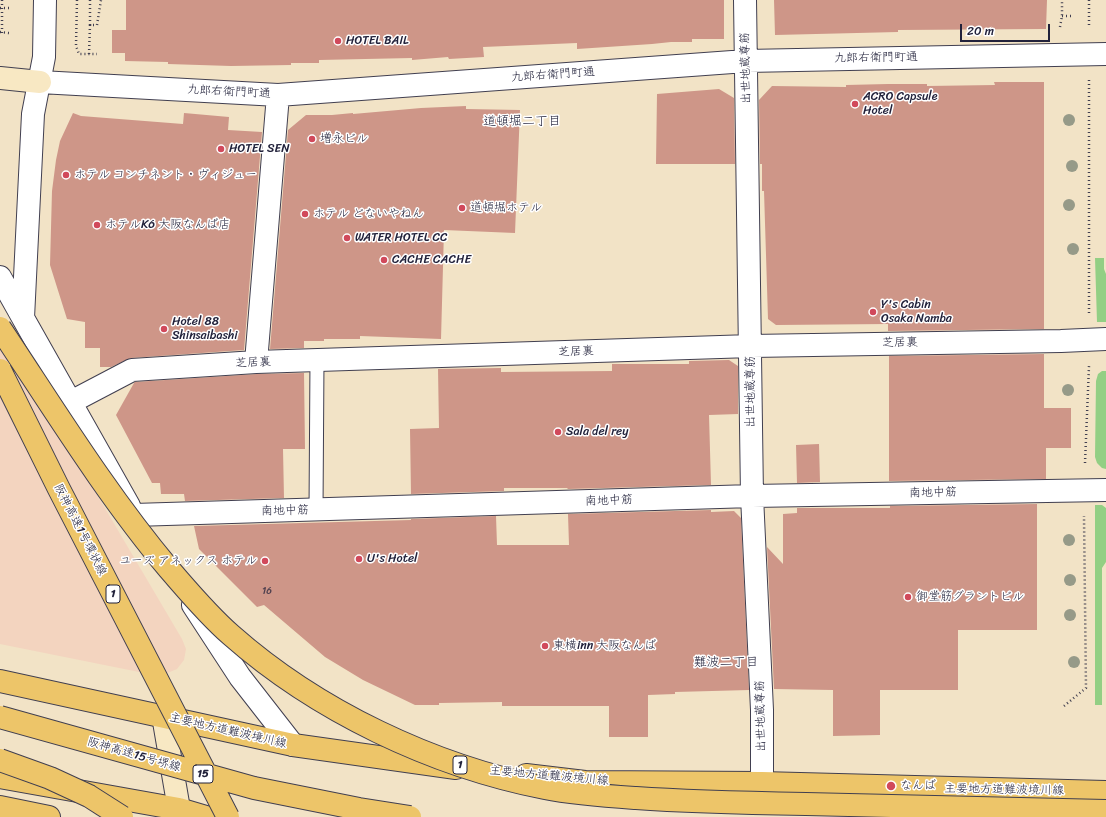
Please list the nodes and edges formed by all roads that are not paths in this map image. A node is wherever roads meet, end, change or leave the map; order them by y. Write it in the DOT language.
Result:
graph roads {
  1 [pos="745,0"];
  2 [pos="45,7"];
  3 [pos="1098,54"];
  4 [pos="746,61"];
  5 [pos="0,78"];
  6 [pos="40,82"];
  7 [pos="278,95"];
  8 [pos="0,277"];
  9 [pos="23,318"];
  10 [pos="0,328"];
  11 [pos="1098,339"];
  12 [pos="751,346"];
  13 [pos="317,360"];
  14 [pos="256,362"];
  15 [pos="0,370"];
  16 [pos="71,402"];
  17 [pos="1106,490"];
  18 [pos="752,496"];
  19 [pos="316,510"];
  20 [pos="134,514"];
  21 [pos="0,681"];
  22 [pos="163,716"];
  23 [pos="0,717"];
  24 [pos="293,745"];
  25 [pos="0,760"];
  26 [pos="0,765"];
  27 [pos="0,777"];
  28 [pos="50,778"];
  29 [pos="762,783"];
  30 [pos="1106,792"];
  31 [pos="0,807"];
  32 [pos="126,811"];
  33 [pos="1106,811"];
  34 [pos="181,813"];
  35 [pos="48,817"];
  36 [pos="206,817"];
  37 [pos="228,817"];
  38 [pos="410,817"];
  1 -- 4 [label="street, 出世地蔵尊筋"];
  2 -- 6 [label="street"];
  3 -- 4 [label="street, 九郎右衛門町通"];
  4 -- 7 [label="street, 九郎右衛門町通"];
  4 -- 12 [label="street, 出世地蔵尊筋"];
  5 -- 6 [label="street, 九郎右衛門町通"];
  6 -- 7 [label="street, 九郎右衛門町通"];
  6 -- 9 [label="street"];
  7 -- 14 [label="street"];
  8 -- 9 [label="street"];
  9 -- 16 [label="street"];
  10 -- 33 [label="main road, 1, bridge"];
  11 -- 12 [label="street, 芝居裏"];
  12 -- 13 [label="street, 芝居裏"];
  12 -- 18 [label="street, 出世地蔵尊筋"];
  13 -- 14 [label="street, 芝居裏"];
  13 -- 19 [label="lane"];
  14 -- 16 [label="street, 芝居裏"];
  15 -- 37 [label="main road, 阪神高速1号環状線 / 1, bridge"];
  16 -- 20 [label="street"];
  17 -- 18 [label="street, 南地中筋"];
  18 -- 19 [label="street, 南地中筋"];
  18 -- 29 [label="street, 出世地蔵尊筋"];
  19 -- 20 [label="street, 南地中筋"];
  20 -- 24 [label="street"];
  21 -- 22 [label="main road, 主要地方道難波境川線"];
  22 -- 24 [label="main road, 主要地方道難波境川線"];
  22 -- 34 [label="street"];
  23 -- 38 [label="main road, 阪神高速15号堺線 / 15, bridge"];
  24 -- 29 [label="main road, 主要地方道難波境川線"];
  25 -- 28 [label="main road, bridge"];
  26 -- 28 [label="main road, bridge"];
  27 -- 32 [label="main road"];
  28 -- 32 [label="main road, bridge"];
  29 -- 30 [label="main road, 主要地方道難波境川線"];
  31 -- 35 [label="main road"];
  32 -- 34 [label="main road"];
  34 -- 36 [label="main road"];
}
